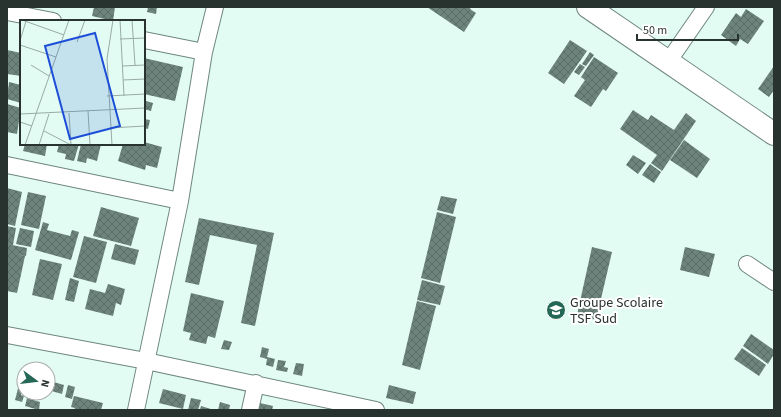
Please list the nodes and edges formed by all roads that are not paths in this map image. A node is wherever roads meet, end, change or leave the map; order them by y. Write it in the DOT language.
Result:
graph roads {
  1 [pos="215,7"];
  2 [pos="588,7"];
  3 [pos="706,7"];
  4 [pos="7,12"];
  5 [pos="48,20"];
  6 [pos="145,40"];
  7 [pos="204,52"];
  8 [pos="668,62"];
  9 [pos="774,134"];
  10 [pos="7,165"];
  11 [pos="180,201"];
  12 [pos="747,264"];
  13 [pos="774,282"];
  14 [pos="7,335"];
  15 [pos="146,361"];
  16 [pos="256,384"];
  17 [pos="136,410"];
  18 [pos="250,410"];
  19 [pos="376,410"];
  1 -- 7 [label="street"];
  2 -- 8 [label="main road"];
  3 -- 8 [label="street"];
  4 -- 5 [label="street"];
  6 -- 7 [label="street"];
  7 -- 11 [label="street"];
  8 -- 9 [label="main road"];
  10 -- 11 [label="street"];
  11 -- 15 [label="street"];
  12 -- 13 [label="street"];
  14 -- 15 [label="street"];
  15 -- 16 [label="street"];
  15 -- 17 [label="street"];
  16 -- 18 [label="street"];
  16 -- 19 [label="street"];
}
